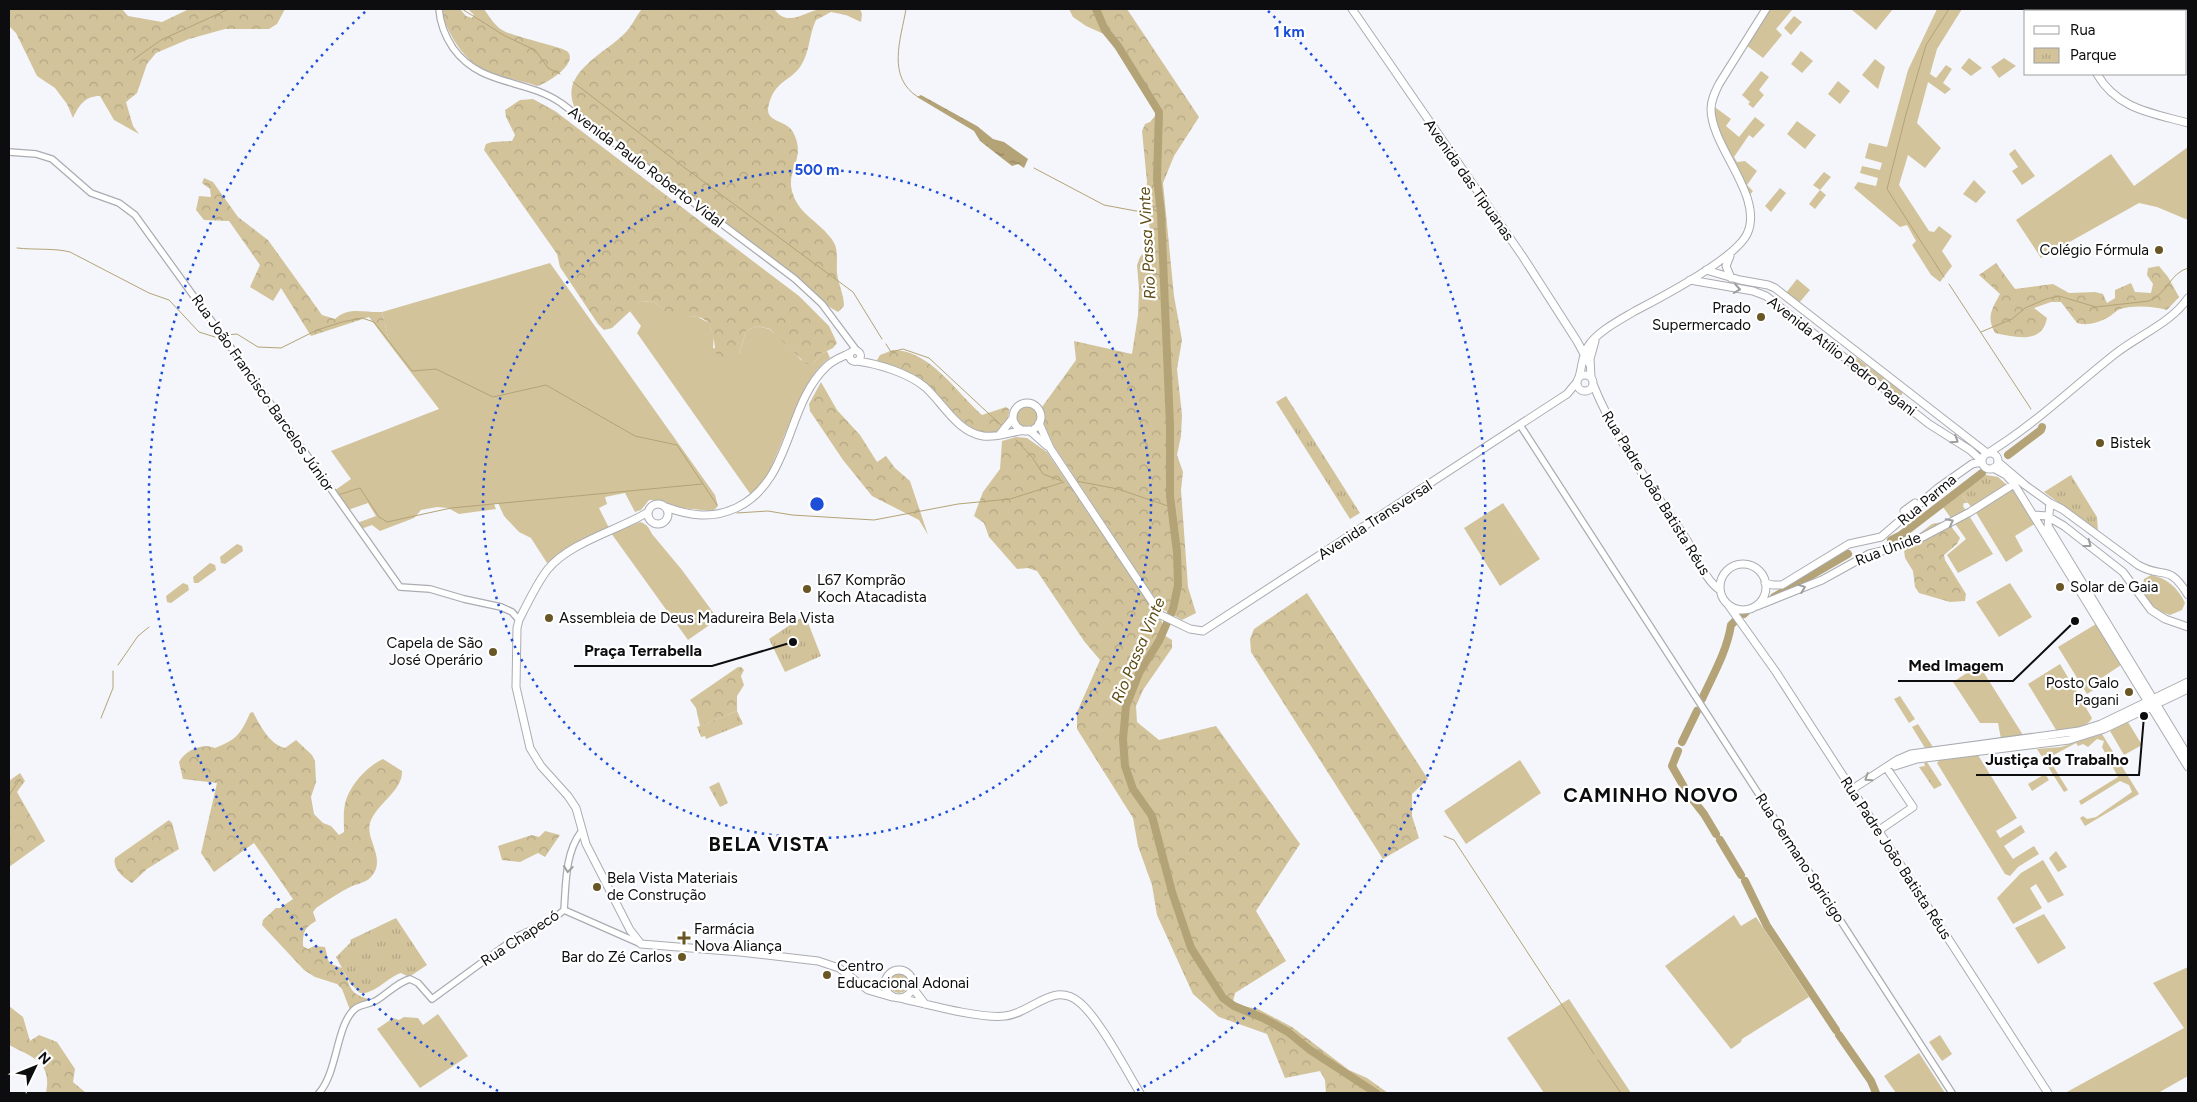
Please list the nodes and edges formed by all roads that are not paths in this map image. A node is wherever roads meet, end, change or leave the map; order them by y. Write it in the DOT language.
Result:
graph roads {
  1 [pos="439,9"];
  2 [pos="1352,9"];
  3 [pos="1766,9"];
  4 [pos="2098,75"];
  5 [pos="2188,123"];
  6 [pos="9,152"];
  7 [pos="1730,255"];
  8 [pos="1706,270"];
  9 [pos="1732,278"];
  10 [pos="1690,280"];
  11 [pos="2188,298"];
  12 [pos="1779,306"];
  13 [pos="1806,313"];
  14 [pos="1598,337"];
  15 [pos="1590,344"];
  16 [pos="1580,347"];
  17 [pos="1852,348"];
  18 [pos="1584,354"];
  19 [pos="855,355"];
  20 [pos="1844,358"];
  21 [pos="1590,364"];
  22 [pos="1578,379"];
  23 [pos="1592,380"];
  24 [pos="1906,390"];
  25 [pos="1584,391"];
  26 [pos="1567,394"];
  27 [pos="1897,399"];
  28 [pos="1602,406"];
  29 [pos="1938,415"];
  30 [pos="1013,418"];
  31 [pos="1040,423"];
  32 [pos="1929,424"];
  33 [pos="1520,425"];
  34 [pos="1027,430"];
  35 [pos="999,435"];
  36 [pos="2010,440"];
  37 [pos="1050,448"];
  38 [pos="1988,453"];
  39 [pos="1982,461"];
  40 [pos="1998,461"];
  41 [pos="1993,468"];
  42 [pos="2014,484"];
  43 [pos="1930,494"];
  44 [pos="2050,503"];
  45 [pos="666,507"];
  46 [pos="1904,511"];
  47 [pos="648,512"];
  48 [pos="682,513"];
  49 [pos="2034,515"];
  50 [pos="2047,516"];
  51 [pos="668,518"];
  52 [pos="637,519"];
  53 [pos="651,521"];
  54 [pos="1881,537"];
  55 [pos="1868,541"];
  56 [pos="1886,550"];
  57 [pos="1869,554"];
  58 [pos="1711,581"];
  59 [pos="1721,581"];
  60 [pos="1765,583"];
  61 [pos="1720,590"];
  62 [pos="2188,595"];
  63 [pos="1729,606"];
  64 [pos="1757,606"];
  65 [pos="1743,610"];
  66 [pos="519,620"];
  67 [pos="1741,624"];
  68 [pos="2188,627"];
  69 [pos="2188,682"];
  70 [pos="2188,689"];
  71 [pos="2152,703"];
  72 [pos="2188,756"];
  73 [pos="2188,767"];
  74 [pos="1887,769"];
  75 [pos="1851,790"];
  76 [pos="1878,831"];
  77 [pos="581,832"];
  78 [pos="564,910"];
  79 [pos="641,944"];
  80 [pos="885,982"];
  81 [pos="912,987"];
  82 [pos="868,990"];
  83 [pos="896,997"];
  84 [pos="926,1004"];
  85 [pos="319,1093"];
  86 [pos="1140,1093"];
  87 [pos="1952,1093"];
  88 [pos="2048,1093"];
  1 -- 19 [label="street, Avenida Paulo Roberto Vidal"];
  2 -- 16 [label="main road, Avenida das Tipuanas"];
  3 -- 7 [label="main road"];
  4 -- 5 [label="main road"];
  6 -- 66 [label="street, Rua João Francisco Barcelos Júnior"];
  7 -- 8 [label="main road"];
  7 -- 9 [label="main road"];
  8 -- 9 [label="main road, Avenida Atílio Pedro Pagani"];
  8 -- 10 [label="main road"];
  9 -- 13 [label="main road, Avenida Atílio Pedro Pagani"];
  10 -- 12 [label="main road, Avenida Atílio Pedro Pagani, one-way"];
  10 -- 14 [label="main road"];
  11 -- 36 [label="main road"];
  12 -- 13 [label="main road"];
  12 -- 20 [label="main road, Avenida Atílio Pedro Pagani"];
  13 -- 17 [label="main road, Avenida Atílio Pedro Pagani"];
  14 -- 15 [label="main road"];
  14 -- 21 [label="main road"];
  15 -- 16 [label="main road"];
  15 -- 18 [label="main road"];
  16 -- 18 [label="main road, Avenida das Tipuanas"];
  17 -- 20 [label="main road"];
  17 -- 24 [label="main road, Avenida Atílio Pedro Pagani"];
  18 -- 21 [label="main road, Avenida das Tipuanas"];
  18 -- 22 [label="main road"];
  19 -- 35 [label="main road"];
  19 -- 48 [label="main road"];
  20 -- 27 [label="main road, Avenida Atílio Pedro Pagani"];
  21 -- 23 [label="main road, Rua Padre João Batista Réus"];
  22 -- 23 [label="main road"];
  22 -- 25 [label="main road"];
  22 -- 26 [label="main road, Avenida Transversal"];
  23 -- 25 [label="main road"];
  23 -- 28 [label="main road, Rua Padre João Batista Réus"];
  24 -- 27 [label="main road"];
  24 -- 29 [label="main road, Avenida Atílio Pedro Pagani"];
  25 -- 26 [label="main road, Avenida Transversal"];
  25 -- 28 [label="main road, Rua Padre João Batista Réus"];
  26 -- 33 [label="main road, Avenida Transversal"];
  27 -- 32 [label="main road, Avenida Atílio Pedro Pagani"];
  28 -- 58 [label="main road, Rua Padre João Batista Réus"];
  29 -- 32 [label="main road"];
  29 -- 38 [label="main road, Avenida Atílio Pedro Pagani"];
  30 -- 31 [label="main road"];
  30 -- 34 [label="main road"];
  30 -- 35 [label="main road"];
  31 -- 34 [label="main road"];
  31 -- 37 [label="main road"];
  32 -- 39 [label="main road, Avenida Atílio Pedro Pagani, one-way"];
  33 -- 37 [label="main road, Avenida Transversal"];
  33 -- 87 [label="street, Rua Germano Spricigo"];
  34 -- 35 [label="main road"];
  34 -- 37 [label="main road"];
  36 -- 38 [label="main road"];
  36 -- 40 [label="main road"];
  38 -- 39 [label="main road"];
  38 -- 40 [label="main road"];
  39 -- 41 [label="main road"];
  39 -- 43 [label="main road, Rua Parma"];
  40 -- 41 [label="main road"];
  40 -- 44 [label="main road"];
  41 -- 42 [label="main road"];
  42 -- 49 [label="main road"];
  56 -- 42 [label="main road, Rua Unide, one-way"];
  43 -- 46 [label="main road"];
  43 -- 54 [label="main road, Rua Parma"];
  44 -- 50 [label="main road"];
  44 -- 62 [label="main road"];
  45 -- 47 [label="main road"];
  45 -- 48 [label="main road"];
  45 -- 51 [label="main road"];
  47 -- 52 [label="main road"];
  47 -- 53 [label="main road"];
  48 -- 51 [label="main road"];
  49 -- 50 [label="main road"];
  49 -- 71 [label="main road"];
  50 -- 68 [label="main road, one-way"];
  50 -- 71 [label="main road"];
  51 -- 53 [label="main road"];
  52 -- 53 [label="main road"];
  52 -- 66 [label="main road"];
  54 -- 55 [label="main road, Rua Parma"];
  54 -- 56 [label="main road"];
  55 -- 57 [label="main road"];
  55 -- 60 [label="main road, Rua Parma"];
  56 -- 57 [label="main road, Rua Unide"];
  64 -- 57 [label="main road, Rua Unide, one-way"];
  58 -- 59 [label="main road, Rua Padre João Batista Réus"];
  58 -- 61 [label="main road, Rua Padre João Batista Réus"];
  59 -- 60 [label="main road"];
  59 -- 61 [label="main road"];
  60 -- 64 [label="main road"];
  61 -- 63 [label="main road"];
  63 -- 65 [label="main road"];
  63 -- 67 [label="main road, Rua Padre João Batista Réus"];
  64 -- 65 [label="main road"];
  65 -- 67 [label="main road"];
  66 -- 77 [label="main road"];
  67 -- 75 [label="main road, Rua Padre João Batista Réus"];
  69 -- 71 [label="main road"];
  70 -- 71 [label="main road"];
  71 -- 72 [label="main road"];
  71 -- 73 [label="main road"];
  71 -- 74 [label="main road"];
  74 -- 75 [label="main road, one-way"];
  74 -- 76 [label="main road"];
  75 -- 76 [label="main road, Rua Padre João Batista Réus"];
  76 -- 88 [label="main road, Rua Padre João Batista Réus"];
  77 -- 78 [label="street, one-way"];
  77 -- 79 [label="main road"];
  78 -- 79 [label="street, Rua Chapecó"];
  78 -- 85 [label="street, Rua Chapecó"];
  79 -- 82 [label="main road"];
  80 -- 81 [label="main road"];
  80 -- 82 [label="main road"];
  80 -- 83 [label="main road"];
  81 -- 83 [label="main road"];
  81 -- 84 [label="main road"];
  82 -- 83 [label="main road"];
  83 -- 84 [label="main road"];
  84 -- 86 [label="main road"];
}
